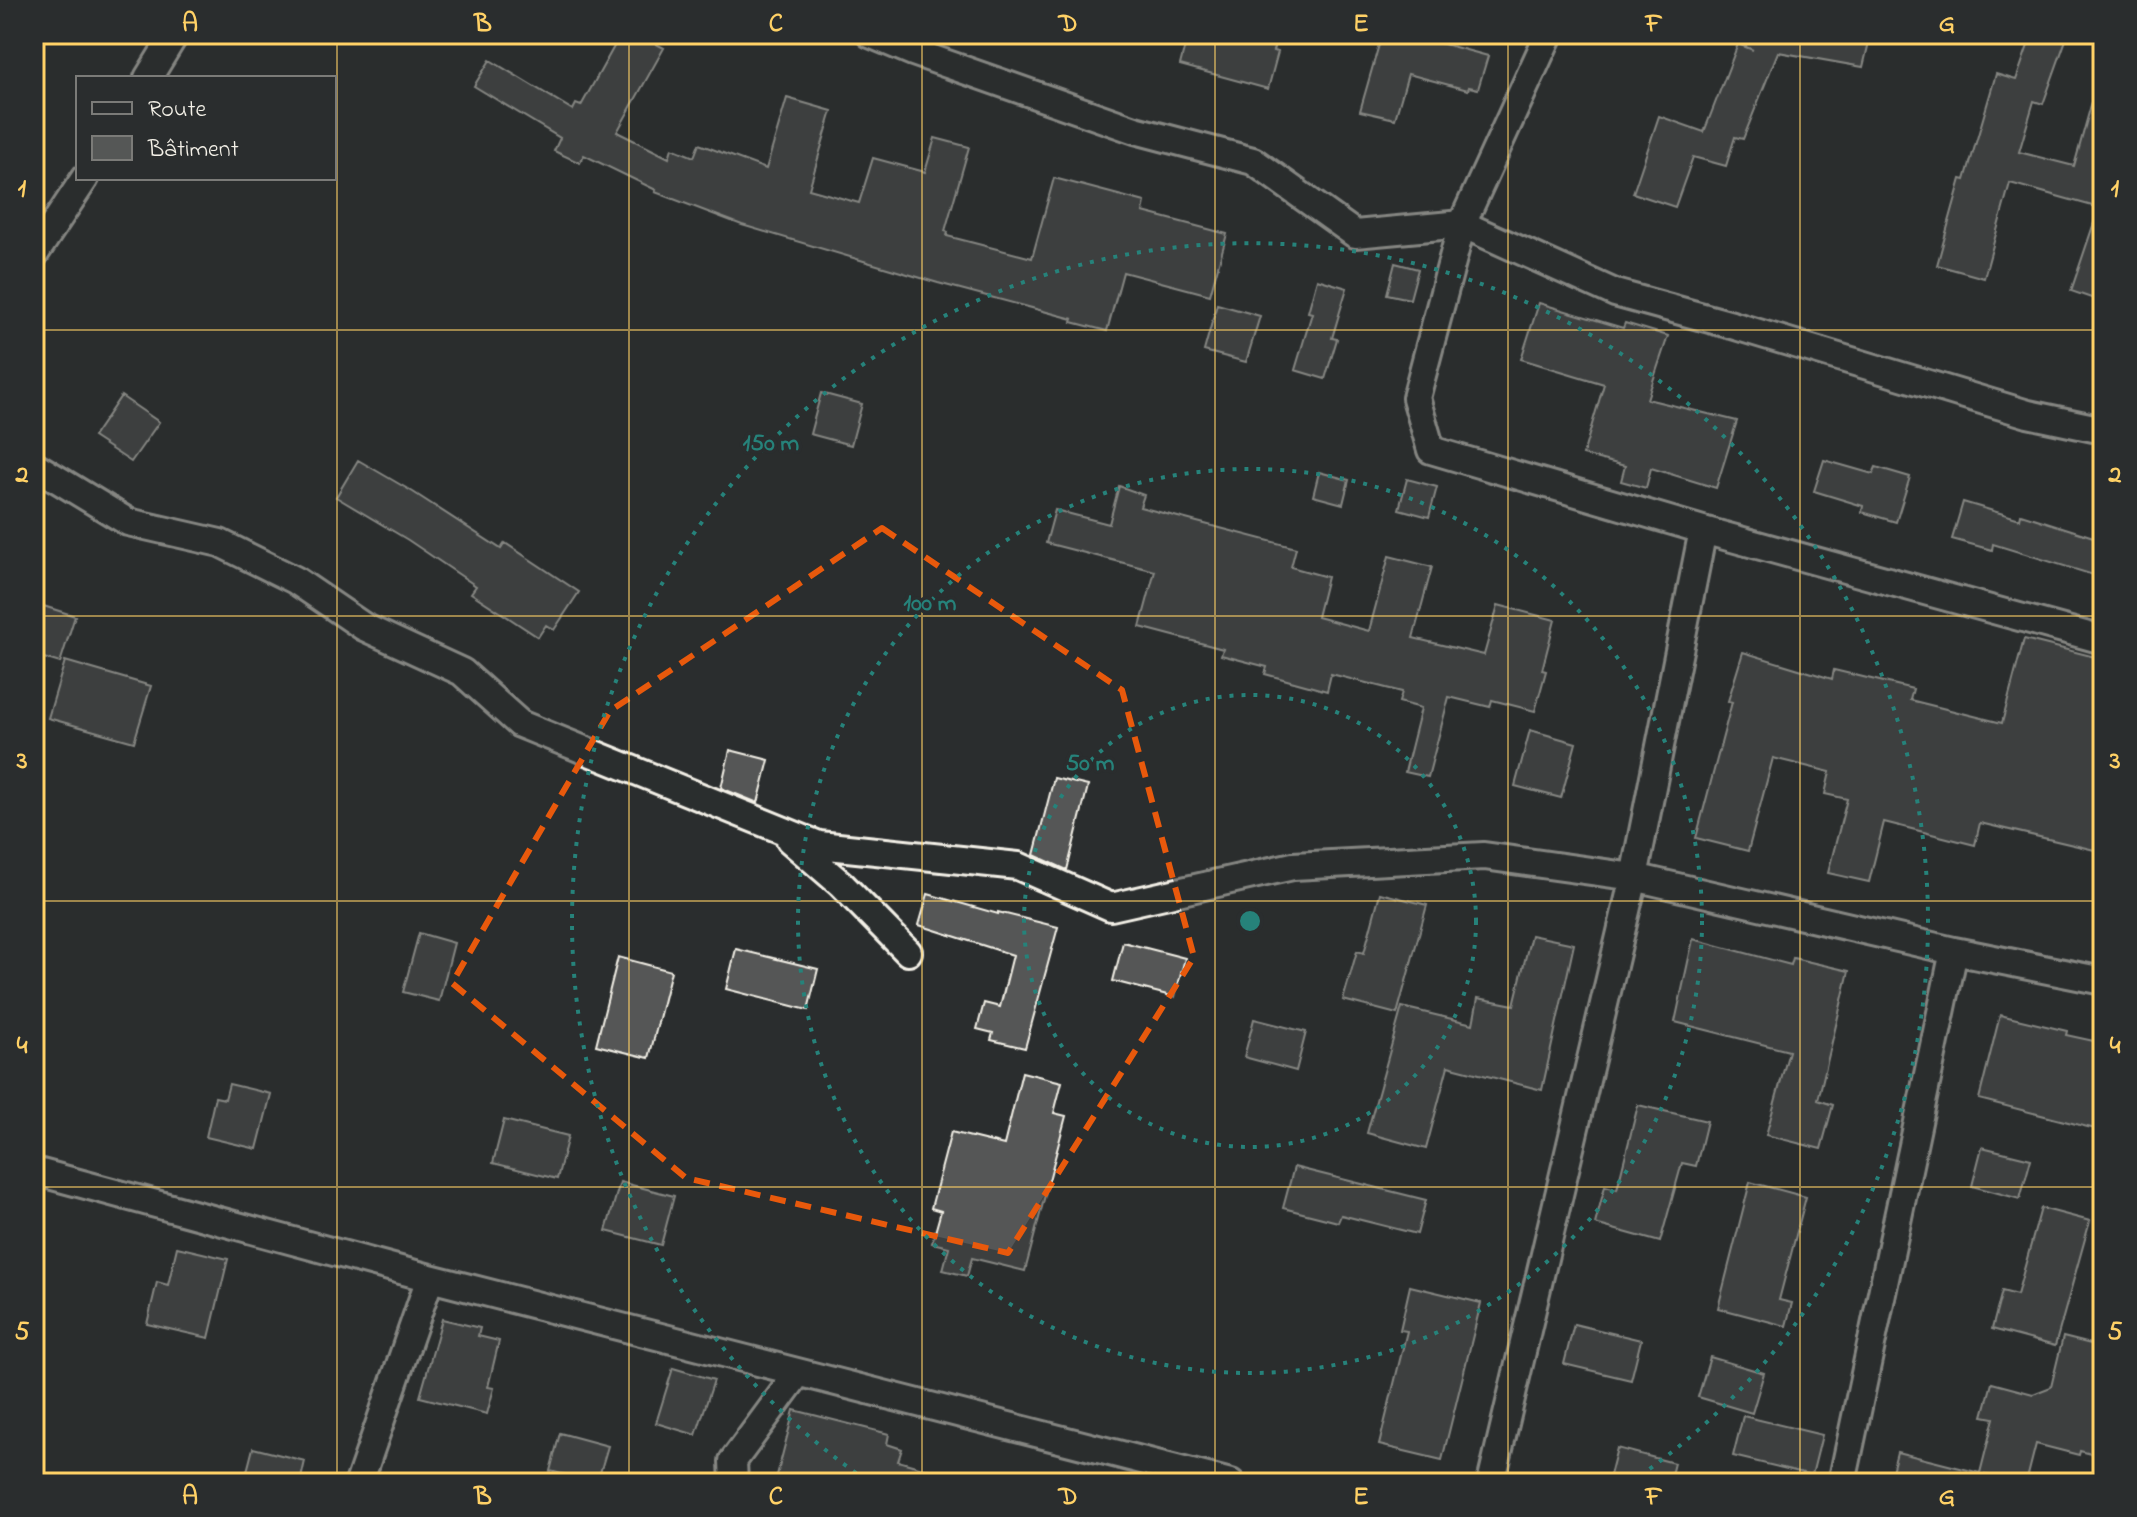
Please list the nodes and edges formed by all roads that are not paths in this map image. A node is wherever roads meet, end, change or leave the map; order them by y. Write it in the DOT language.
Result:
graph roads {
  1 [pos="175,34"];
  2 [pos="870,34"];
  3 [pos="1549,34"];
  4 [pos="149,76"];
  5 [pos="84,180"];
  6 [pos="1462,224"];
  7 [pos="34,255"];
  8 [pos="2103,430"];
  9 [pos="34,465"];
  10 [pos="1703,530"];
  11 [pos="2103,640"];
  12 [pos="778,829"];
  13 [pos="1634,877"];
  14 [pos="1954,951"];
  15 [pos="908,952"];
  16 [pos="2103,981"];
  17 [pos="34,1171"];
  18 [pos="430,1278"];
  19 [pos="798,1373"];
  20 [pos="359,1483"];
  21 [pos="734,1483"];
  22 [pos="1231,1483"];
  23 [pos="1491,1483"];
  24 [pos="1842,1483"];
  1 -- 4 [label="street"];
  2 -- 6 [label="street"];
  3 -- 6 [label="street"];
  5 -- 7 [label="street"];
  6 -- 8 [label="street"];
  6 -- 10 [label="street"];
  9 -- 12 [label="street"];
  10 -- 11 [label="street"];
  10 -- 13 [label="street"];
  12 -- 13 [label="street"];
  12 -- 15 [label="street"];
  13 -- 14 [label="street"];
  13 -- 23 [label="street"];
  14 -- 16 [label="street"];
  14 -- 24 [label="street"];
  17 -- 18 [label="street"];
  18 -- 19 [label="street"];
  18 -- 20 [label="street"];
  19 -- 21 [label="street"];
  19 -- 22 [label="street"];
}
